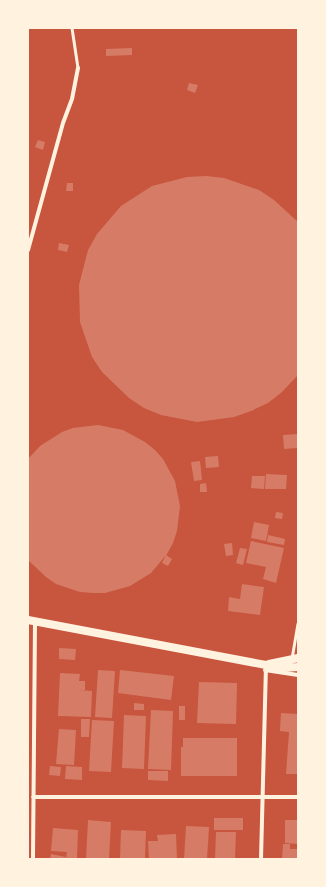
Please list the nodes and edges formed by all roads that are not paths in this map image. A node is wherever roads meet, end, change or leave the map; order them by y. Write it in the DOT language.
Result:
graph roads {
  1 [pos="72,28"];
  2 [pos="78,68"];
  3 [pos="28,250"];
  4 [pos="32,620"];
  5 [pos="298,624"];
  6 [pos="293,659"];
  7 [pos="265,668"];
  8 [pos="297,670"];
  9 [pos="34,797"];
  10 [pos="262,797"];
  11 [pos="298,797"];
  12 [pos="33,859"];
  13 [pos="261,859"];
  1 -- 2 [label="lane"];
  2 -- 3 [label="street"];
  4 -- 7 [label="main road"];
  4 -- 9 [label="street"];
  5 -- 6 [label="lane"];
  6 -- 7 [label="main road"];
  7 -- 8 [label="main road"];
  7 -- 10 [label="street"];
  9 -- 10 [label="street"];
  9 -- 12 [label="street"];
  10 -- 11 [label="street"];
  10 -- 13 [label="street"];
}
